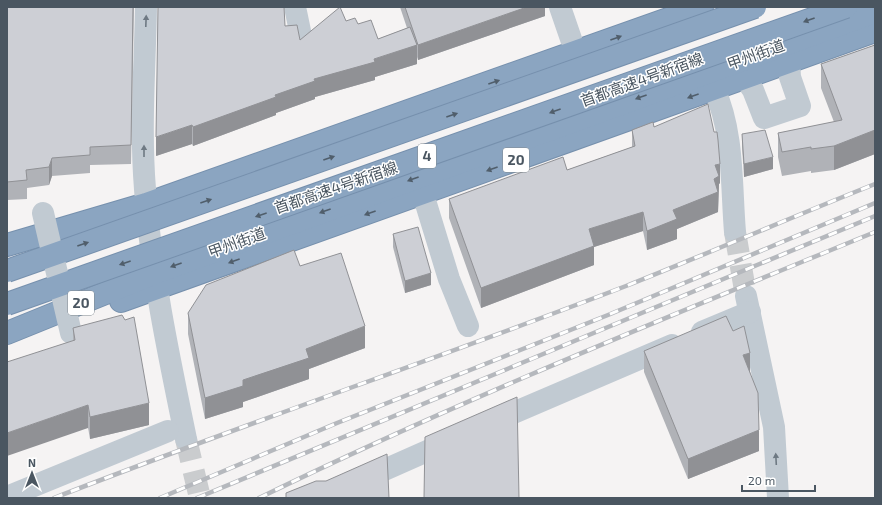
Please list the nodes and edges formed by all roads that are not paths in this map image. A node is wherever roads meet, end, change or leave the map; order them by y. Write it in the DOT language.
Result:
graph roads {
  1 [pos="146,7"];
  2 [pos="295,7"];
  3 [pos="560,7"];
  4 [pos="658,7"];
  5 [pos="702,7"];
  6 [pos="755,7"];
  7 [pos="846,7"];
  8 [pos="875,12"];
  9 [pos="300,31"];
  10 [pos="875,31"];
  11 [pos="571,39"];
  12 [pos="789,61"];
  13 [pos="744,77"];
  14 [pos="714,89"];
  15 [pos="423,194"];
  16 [pos="145,197"];
  17 [pos="43,213"];
  18 [pos="735,232"];
  19 [pos="7,240"];
  20 [pos="7,245"];
  21 [pos="7,271"];
  22 [pos="156,281"];
  23 [pos="7,304"];
  24 [pos="468,326"];
  25 [pos="7,333"];
  26 [pos="71,333"];
  27 [pos="7,338"];
  28 [pos="7,497"];
  29 [pos="321,498"];
  30 [pos="778,498"];
  16 -- 1 [label="street, one-way"];
  2 -- 9 [label="street"];
  3 -- 11 [label="street"];
  4 -- 11 [label="highway"];
  16 -- 5 [label="highway, one-way"];
  21 -- 6 [label="highway, 首都高速4号新宿線 / 4, one-way, bridge"];
  7 -- 23 [label="highway, 首都高速4号新宿線 / 4, one-way, bridge"];
  8 -- 22 [label="highway, 甲州街道 / 20, one-way"];
  10 -- 12 [label="highway, 20"];
  11 -- 16 [label="highway"];
  12 -- 13 [label="highway, 20"];
  12 -- 13 [label="street"];
  13 -- 14 [label="highway, 20"];
  14 -- 15 [label="highway, 20, one-way"];
  14 -- 18 [label="street"];
  15 -- 22 [label="highway, 20, one-way"];
  15 -- 24 [label="street"];
  16 -- 19 [label="highway"];
  16 -- 20 [label="highway"];
  16 -- 22 [label="street"];
  17 -- 26 [label="street, bridge"];
  22 -- 25 [label="highway, 甲州街道 / 20"];
  22 -- 27 [label="highway, 甲州街道 / 20"];
  22 -- 28 [label="street"];
  30 -- 29 [label="street, one-way"];
}
